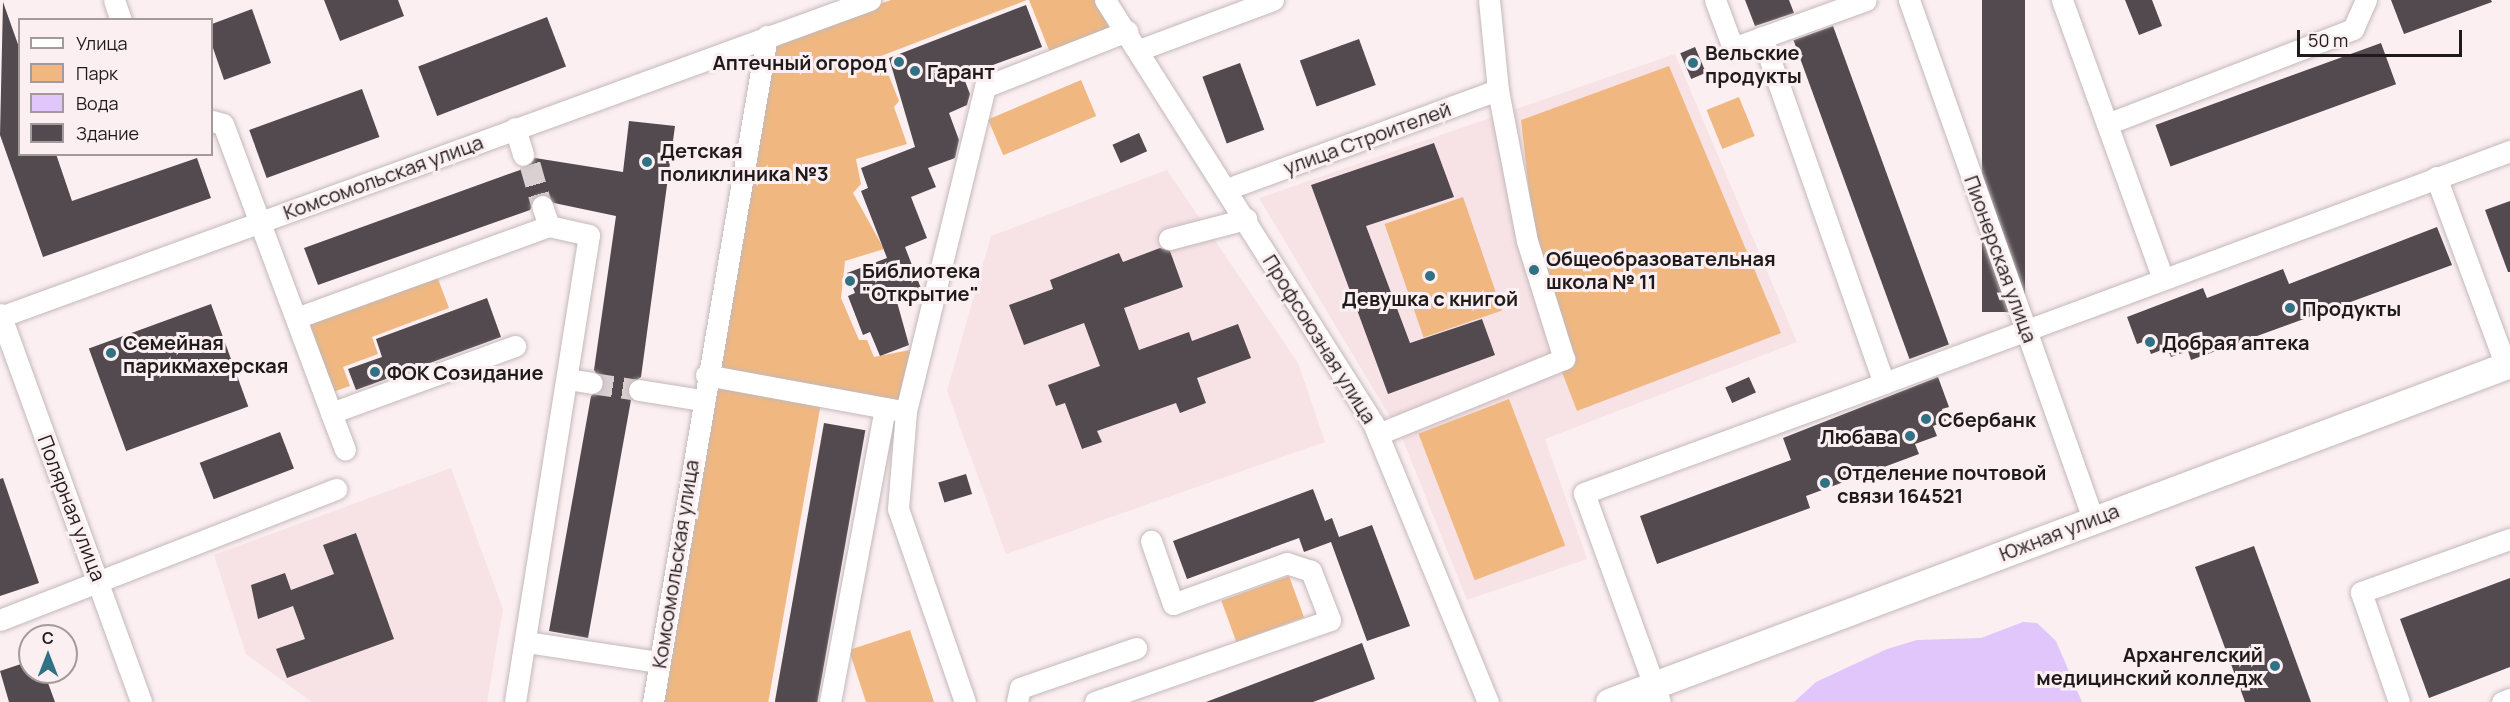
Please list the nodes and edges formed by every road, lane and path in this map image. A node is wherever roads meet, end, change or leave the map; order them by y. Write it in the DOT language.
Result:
graph roads {
  1 [pos="114,0"];
  2 [pos="870,0"];
  3 [pos="1105,0"];
  4 [pos="1273,0"];
  5 [pos="1489,0"];
  6 [pos="1715,0"];
  7 [pos="1866,0"];
  8 [pos="1909,0"];
  9 [pos="2062,0"];
  10 [pos="2366,0"];
  11 [pos="120,18"];
  12 [pos="1127,31"];
  13 [pos="767,36"];
  14 [pos="1762,37"];
  15 [pos="1139,50"];
  16 [pos="1498,90"];
  17 [pos="213,120"];
  18 [pos="2107,124"];
  19 [pos="515,128"];
  20 [pos="2510,151"];
  21 [pos="524,155"];
  22 [pos="2436,177"];
  23 [pos="1235,186"];
  24 [pos="542,206"];
  25 [pos="1246,219"];
  26 [pos="262,221"];
  27 [pos="549,226"];
  28 [pos="1169,239"];
  29 [pos="2162,277"];
  30 [pos="0,316"];
  31 [pos="296,318"];
  32 [pos="2026,330"];
  33 [pos="515,346"];
  34 [pos="2508,365"];
  35 [pos="706,375"];
  36 [pos="568,379"];
  37 [pos="592,383"];
  38 [pos="1884,383"];
  39 [pos="639,390"];
  40 [pos="702,399"];
  41 [pos="885,408"];
  42 [pos="906,411"];
  43 [pos="331,413"];
  44 [pos="1378,434"];
  45 [pos="345,449"];
  46 [pos="336,489"];
  47 [pos="2093,519"];
  48 [pos="2510,538"];
  49 [pos="1151,541"];
  50 [pos="100,583"];
  51 [pos="0,620"];
  52 [pos="526,642"];
  53 [pos="1136,648"];
  54 [pos="659,662"];
  55 [pos="1658,693"];
  56 [pos="2510,699"];
  57 [pos="141,702"];
  58 [pos="515,702"];
  59 [pos="653,702"];
  60 [pos="830,702"];
  61 [pos="965,702"];
  62 [pos="1017,702"];
  63 [pos="1095,702"];
  64 [pos="1488,702"];
  65 [pos="1609,702"];
  66 [pos="2399,702"];
  67 [pos="2502,702"];
  1 -- 11 [label="street"];
  2 -- 13 [label="street, Комсомольская улица"];
  3 -- 12 [label="street, Профсоюзная улица"];
  4 -- 15 [label="street"];
  5 -- 16 [label="street"];
  6 -- 14 [label="street"];
  7 -- 14 [label="street"];
  8 -- 32 [label="street, Пионерская улица"];
  9 -- 18 [label="street"];
  10 -- 18 [label="street"];
  12 -- 15 [label="street, Профсоюзная улица"];
  12 -- 42 [label="street"];
  13 -- 19 [label="street, Комсомольская улица"];
  13 -- 35 [label="street, Комсомольская улица"];
  14 -- 38 [label="street"];
  15 -- 25 [label="street, Профсоюзная улица"];
  16 -- 23 [label="street, улица Строителей"];
  16 -- 44 [label="street"];
  17 -- 26 [label="street"];
  18 -- 29 [label="street"];
  19 -- 21 [label="street"];
  19 -- 26 [label="street, Комсомольская улица"];
  20 -- 22 [label="street"];
  22 -- 29 [label="street"];
  22 -- 34 [label="street"];
  24 -- 27 [label="street"];
  25 -- 28 [label="street"];
  25 -- 44 [label="street, Профсоюзная улица"];
  26 -- 30 [label="street, Комсомольская улица"];
  26 -- 31 [label="street"];
  27 -- 31 [label="street"];
  27 -- 36 [label="street"];
  29 -- 32 [label="street"];
  30 -- 50 [label="street, Полярная улица"];
  31 -- 43 [label="street"];
  32 -- 38 [label="street"];
  32 -- 47 [label="street, Пионерская улица"];
  33 -- 43 [label="street"];
  34 -- 47 [label="main road, Южная улица"];
  35 -- 40 [label="street, Комсомольская улица"];
  35 -- 41 [label="street"];
  36 -- 37 [label="street"];
  36 -- 52 [label="street"];
  38 -- 55 [label="street"];
  39 -- 40 [label="street"];
  40 -- 54 [label="street, Комсомольская улица"];
  41 -- 42 [label="street"];
  41 -- 60 [label="street"];
  42 -- 61 [label="street"];
  43 -- 45 [label="street"];
  44 -- 64 [label="street, Профсоюзная улица"];
  46 -- 50 [label="street"];
  47 -- 55 [label="main road, Южная улица"];
  48 -- 66 [label="street"];
  49 -- 63 [label="street"];
  50 -- 51 [label="street"];
  50 -- 57 [label="street, Полярная улица"];
  52 -- 54 [label="street"];
  52 -- 58 [label="street"];
  53 -- 62 [label="street"];
  54 -- 59 [label="street, Комсомольская улица"];
  55 -- 65 [label="main road, Южная улица"];
  56 -- 67 [label="street"];
}
